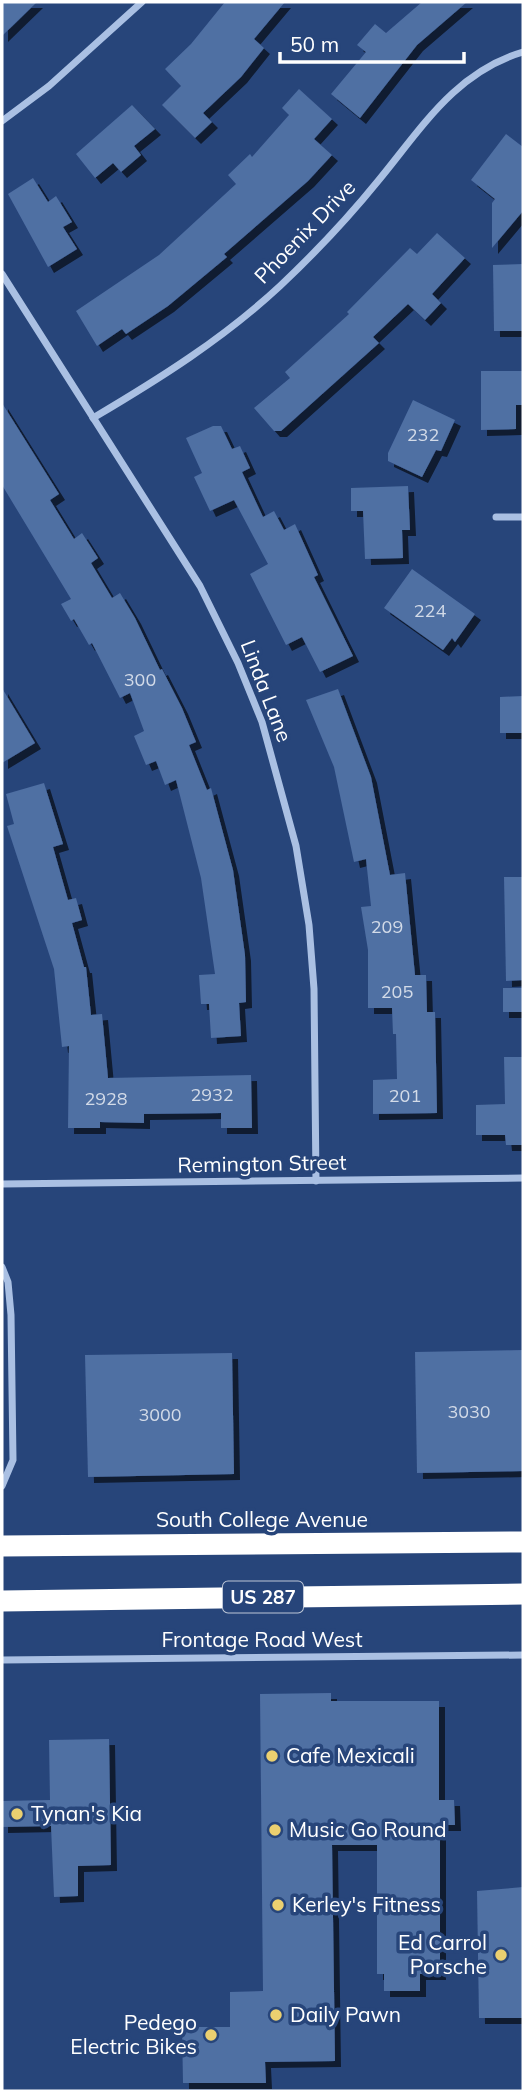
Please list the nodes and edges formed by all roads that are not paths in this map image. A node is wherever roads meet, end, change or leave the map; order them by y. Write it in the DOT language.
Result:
graph roads {
  1 [pos="142,2"];
  2 [pos="523,52"];
  3 [pos="2,121"];
  4 [pos="2,274"];
  5 [pos="93,418"];
  6 [pos="496,517"];
  7 [pos="523,517"];
  8 [pos="523,1178"];
  9 [pos="316,1181"];
  10 [pos="2,1184"];
  11 [pos="2,1267"];
  12 [pos="2,1486"];
  13 [pos="523,1542"];
  14 [pos="2,1546"];
  15 [pos="523,1594"];
  16 [pos="2,1601"];
  17 [pos="523,1655"];
  18 [pos="2,1660"];
  1 -- 3 [label="street"];
  2 -- 5 [label="street, Phoenix Drive"];
  4 -- 5 [label="street, Linda Lane"];
  5 -- 9 [label="street, Linda Lane"];
  6 -- 7 [label="street"];
  8 -- 9 [label="street, Remington Street"];
  9 -- 10 [label="street, Remington Street"];
  11 -- 12 [label="street"];
  13 -- 14 [label="highway, South College Avenue"];
  15 -- 16 [label="highway, US 287"];
  17 -- 18 [label="street, Frontage Road West"];
}
